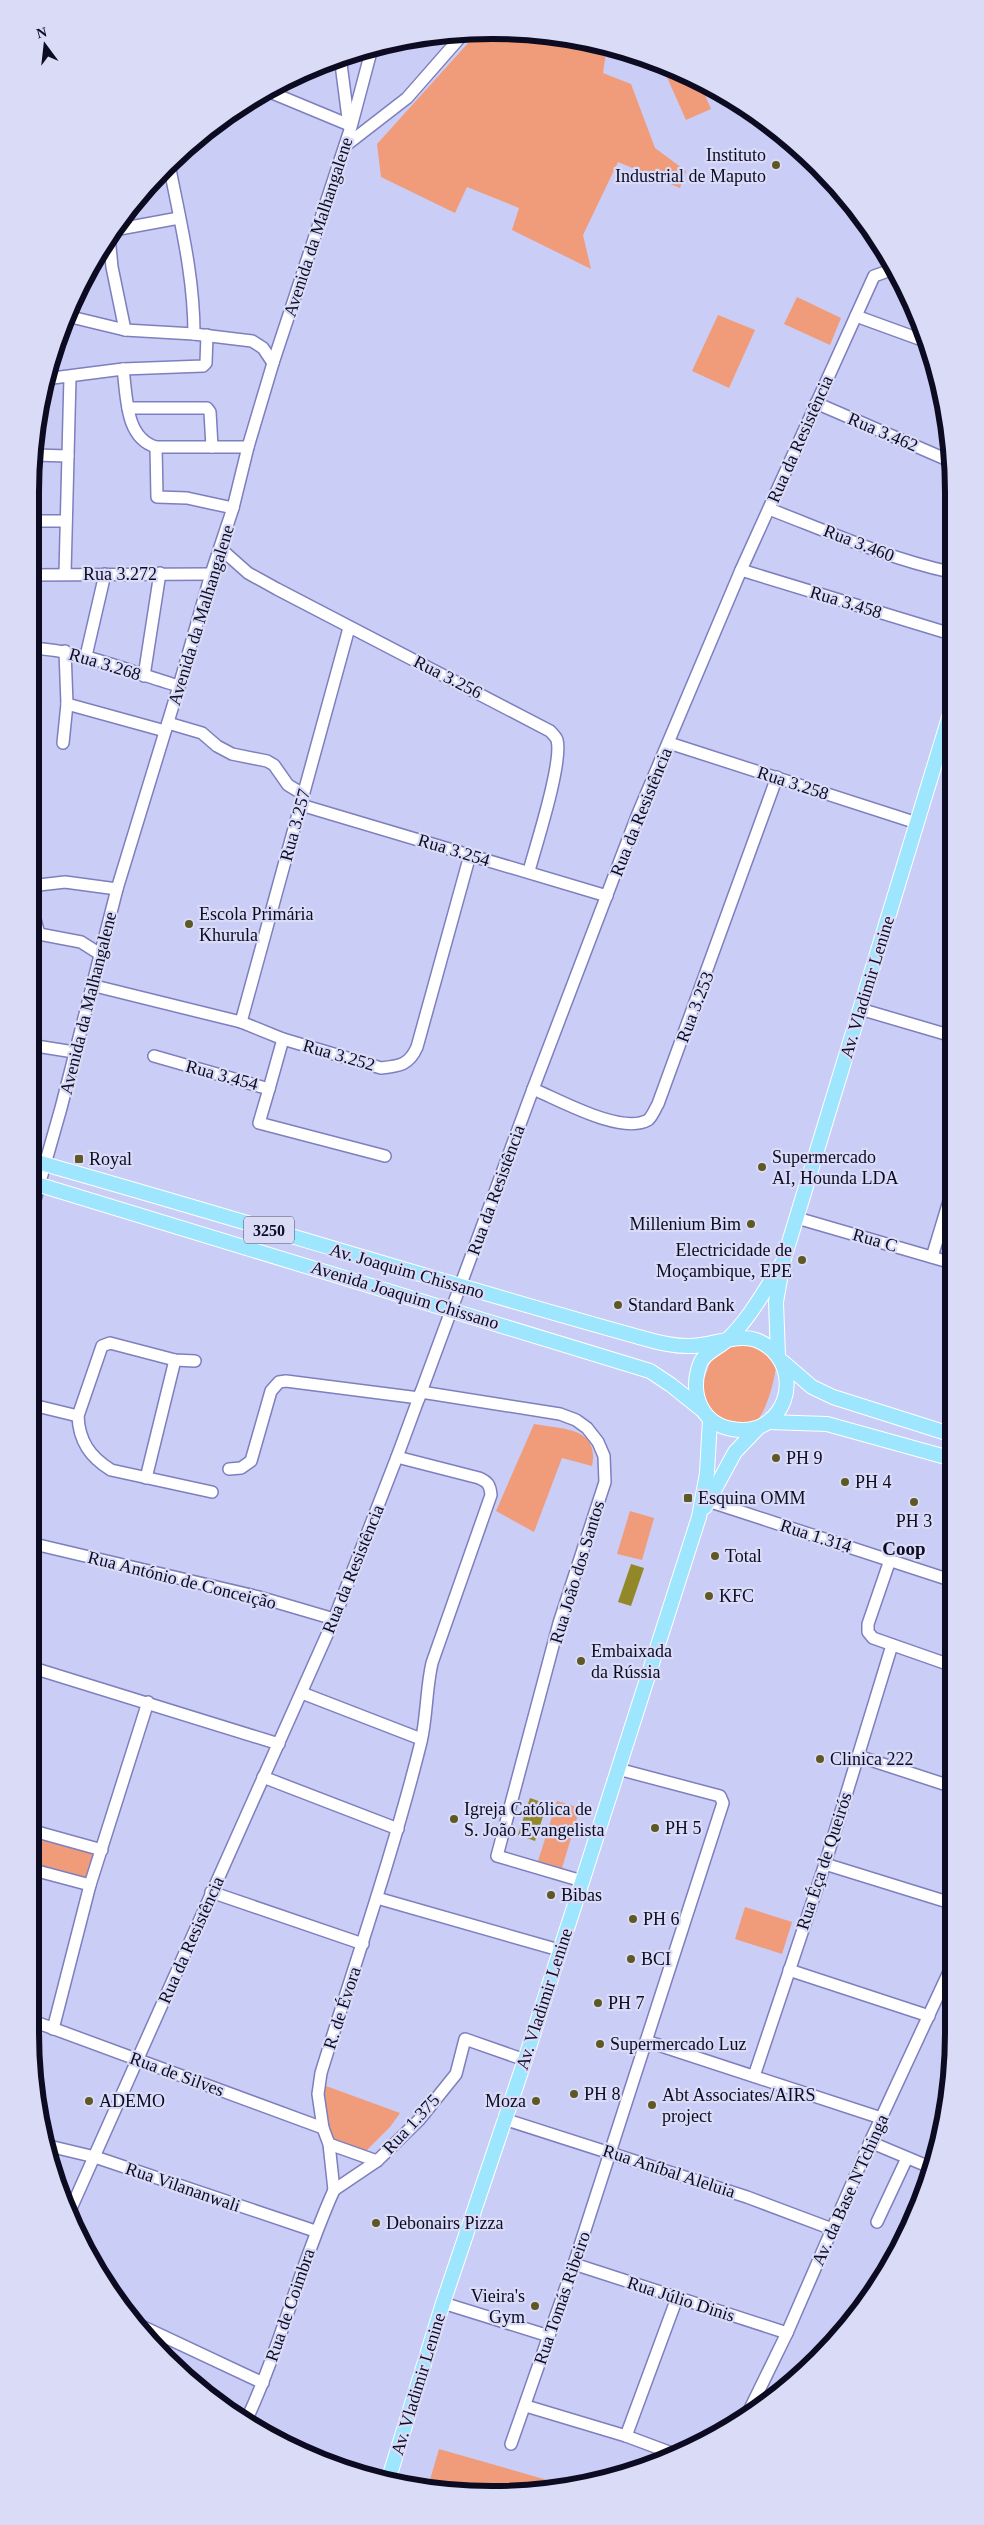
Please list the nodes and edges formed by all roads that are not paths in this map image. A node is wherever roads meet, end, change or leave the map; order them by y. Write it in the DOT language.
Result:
graph roads {
  1 [pos="457,40"];
  2 [pos="370,56"];
  3 [pos="341,65"];
  4 [pos="275,94"];
  5 [pos="349,126"];
  6 [pos="345,146"];
  7 [pos="171,173"];
  8 [pos="180,218"];
  9 [pos="123,228"];
  10 [pos="110,247"];
  11 [pos="888,271"];
  12 [pos="856,316"];
  13 [pos="74,318"];
  14 [pos="125,330"];
  15 [pos="194,334"];
  16 [pos="207,335"];
  17 [pos="918,339"];
  18 [pos="273,363"];
  19 [pos="123,369"];
  20 [pos="70,376"];
  21 [pos="53,378"];
  22 [pos="816,403"];
  23 [pos="128,408"];
  24 [pos="156,447"];
  25 [pos="212,447"];
  26 [pos="248,447"];
  27 [pos="41,455"];
  28 [pos="68,456"];
  29 [pos="944,458"];
  30 [pos="233,508"];
  31 [pos="768,509"];
  32 [pos="39,521"];
  33 [pos="66,521"];
  34 [pos="221,548"];
  35 [pos="741,570"];
  36 [pos="945,571"];
  37 [pos="160,573"];
  38 [pos="65,574"];
  39 [pos="105,574"];
  40 [pos="211,574"];
  41 [pos="39,575"];
  42 [pos="349,628"];
  43 [pos="945,632"];
  44 [pos="39,649"];
  45 [pos="65,651"];
  46 [pos="86,656"];
  47 [pos="144,676"];
  48 [pos="179,686"];
  49 [pos="67,704"];
  50 [pos="166,727"];
  51 [pos="945,731"];
  52 [pos="63,743"];
  53 [pos="669,743"];
  54 [pos="778,777"];
  55 [pos="302,799"];
  56 [pos="917,823"];
  57 [pos="470,855"];
  58 [pos="529,871"];
  59 [pos="39,885"];
  60 [pos="117,889"];
  61 [pos="607,896"];
  62 [pos="39,934"];
  63 [pos="100,954"];
  64 [pos="91,985"];
  65 [pos="860,1009"];
  66 [pos="241,1022"];
  67 [pos="945,1034"];
  68 [pos="283,1039"];
  69 [pos="39,1046"];
  70 [pos="74,1052"];
  71 [pos="154,1056"];
  72 [pos="269,1089"];
  73 [pos="533,1089"];
  74 [pos="385,1156"];
  75 [pos="39,1162"];
  76 [pos="45,1164"];
  77 [pos="39,1175"];
  78 [pos="39,1184"];
  79 [pos="945,1215"];
  80 [pos="795,1225"];
  81 [pos="932,1257"];
  82 [pos="945,1261"];
  83 [pos="783,1262"];
  84 [pos="460,1287"];
  85 [pos="451,1309"];
  86 [pos="728,1340"];
  87 [pos="780,1359"];
  88 [pos="175,1360"];
  89 [pos="195,1360"];
  90 [pos="420,1395"];
  91 [pos="39,1407"];
  92 [pos="706,1414"];
  93 [pos="78,1416"];
  94 [pos="763,1425"];
  95 [pos="945,1434"];
  96 [pos="398,1457"];
  97 [pos="945,1457"];
  98 [pos="228,1469"];
  99 [pos="146,1478"];
  100 [pos="212,1492"];
  101 [pos="705,1501"];
  102 [pos="39,1545"];
  103 [pos="890,1560"];
  104 [pos="945,1578"];
  105 [pos="334,1618"];
  106 [pos="892,1645"];
  107 [pos="945,1663"];
  108 [pos="39,1670"];
  109 [pos="302,1692"];
  110 [pos="148,1702"];
  111 [pos="421,1739"];
  112 [pos="279,1744"];
  113 [pos="858,1756"];
  114 [pos="618,1769"];
  115 [pos="263,1777"];
  116 [pos="945,1784"];
  117 [pos="398,1829"];
  118 [pos="39,1832"];
  119 [pos="102,1850"];
  120 [pos="825,1864"];
  121 [pos="39,1872"];
  122 [pos="582,1881"];
  123 [pos="90,1886"];
  124 [pos="211,1892"];
  125 [pos="377,1898"];
  126 [pos="945,1901"];
  127 [pos="363,1944"];
  128 [pos="559,1950"];
  129 [pos="789,1970"];
  130 [pos="945,1981"];
  131 [pos="929,2016"];
  132 [pos="39,2024"];
  133 [pos="53,2029"];
  134 [pos="646,2041"];
  135 [pos="138,2060"];
  136 [pos="525,2060"];
  137 [pos="754,2076"];
  138 [pos="881,2118"];
  139 [pos="504,2119"];
  140 [pos="323,2128"];
  141 [pos="870,2142"];
  142 [pos="329,2144"];
  143 [pos="53,2147"];
  144 [pos="610,2152"];
  145 [pos="96,2157"];
  146 [pos="907,2158"];
  147 [pos="378,2160"];
  148 [pos="925,2165"];
  149 [pos="334,2190"];
  150 [pos="73,2205"];
  151 [pos="877,2222"];
  152 [pos="832,2230"];
  153 [pos="315,2231"];
  154 [pos="574,2264"];
  155 [pos="676,2298"];
  156 [pos="443,2303"];
  157 [pos="149,2329"];
  158 [pos="787,2332"];
  159 [pos="549,2336"];
  160 [pos="263,2383"];
  161 [pos="752,2404"];
  162 [pos="526,2406"];
  163 [pos="248,2415"];
  164 [pos="626,2436"];
  165 [pos="511,2444"];
  166 [pos="667,2451"];
  167 [pos="390,2475"];
  1 -- 6 [label="street"];
  2 -- 5 [label="street, Avenida da Malhangalene"];
  3 -- 5 [label="street"];
  4 -- 5 [label="street"];
  5 -- 6 [label="street, Avenida da Malhangalene"];
  6 -- 18 [label="street, Avenida da Malhangalene"];
  7 -- 8 [label="street"];
  8 -- 9 [label="street"];
  8 -- 15 [label="street"];
  10 -- 14 [label="street"];
  11 -- 12 [label="street, Rua da Resistência"];
  12 -- 17 [label="street"];
  12 -- 22 [label="street, Rua da Resistência"];
  13 -- 14 [label="street"];
  14 -- 15 [label="street"];
  15 -- 16 [label="street"];
  16 -- 18 [label="street"];
  16 -- 19 [label="street"];
  18 -- 26 [label="street, Avenida da Malhangalene"];
  19 -- 20 [label="street"];
  19 -- 23 [label="street"];
  20 -- 21 [label="street"];
  20 -- 28 [label="street"];
  22 -- 29 [label="street, Rua 3.462"];
  22 -- 31 [label="street, Rua da Resistência"];
  23 -- 24 [label="street"];
  23 -- 25 [label="street"];
  24 -- 25 [label="street"];
  24 -- 30 [label="street"];
  25 -- 26 [label="street"];
  26 -- 30 [label="street, Avenida da Malhangalene"];
  27 -- 28 [label="street"];
  28 -- 33 [label="street"];
  30 -- 34 [label="street, Avenida da Malhangalene"];
  31 -- 35 [label="street, Rua da Resistência"];
  31 -- 36 [label="street, Rua 3.460"];
  32 -- 33 [label="street"];
  33 -- 38 [label="street"];
  34 -- 40 [label="street, Avenida da Malhangalene"];
  34 -- 42 [label="street, Rua 3.256"];
  35 -- 43 [label="street, Rua 3.458"];
  35 -- 53 [label="street, Rua da Resistência"];
  37 -- 39 [label="street, Rua 3.272"];
  37 -- 40 [label="street, Rua 3.272"];
  37 -- 47 [label="street"];
  38 -- 39 [label="street, Rua 3.272"];
  38 -- 41 [label="street, Rua 3.272"];
  39 -- 46 [label="street"];
  40 -- 48 [label="street, Avenida da Malhangalene"];
  42 -- 55 [label="street, Rua 3.257"];
  42 -- 58 [label="street, Rua 3.256"];
  44 -- 45 [label="street, Rua 3.268"];
  45 -- 46 [label="street, Rua 3.268"];
  45 -- 49 [label="street"];
  46 -- 47 [label="street, Rua 3.268"];
  47 -- 48 [label="street, Rua 3.268"];
  48 -- 50 [label="street, Avenida da Malhangalene"];
  49 -- 50 [label="street"];
  49 -- 52 [label="street"];
  50 -- 55 [label="street"];
  50 -- 60 [label="street, Avenida da Malhangalene"];
  51 -- 56 [label="main road, Av. Vladimir Lenine"];
  53 -- 54 [label="street, Rua 3.258"];
  53 -- 61 [label="street, Rua da Resistência"];
  54 -- 56 [label="street, Rua 3.258"];
  54 -- 73 [label="street, Rua 3.253"];
  55 -- 57 [label="street, Rua 3.254"];
  55 -- 66 [label="street, Rua 3.257"];
  56 -- 65 [label="main road, Av. Vladimir Lenine"];
  57 -- 58 [label="street, Rua 3.254"];
  57 -- 68 [label="street, Rua 3.252"];
  58 -- 61 [label="street, Rua 3.254"];
  59 -- 60 [label="street"];
  60 -- 63 [label="street, Avenida da Malhangalene"];
  61 -- 73 [label="street, Rua da Resistência"];
  62 -- 63 [label="street"];
  63 -- 64 [label="street, Avenida da Malhangalene"];
  64 -- 66 [label="street, Rua 3.252"];
  64 -- 70 [label="street, Avenida da Malhangalene"];
  65 -- 67 [label="street"];
  65 -- 80 [label="main road, Av. Vladimir Lenine"];
  66 -- 68 [label="street, Rua 3.252"];
  68 -- 72 [label="street, Rua 3.454"];
  69 -- 70 [label="street"];
  70 -- 76 [label="street, Avenida da Malhangalene"];
  71 -- 72 [label="street, Rua 3.454"];
  72 -- 74 [label="street"];
  73 -- 84 [label="street, Rua da Resistência"];
  75 -- 76 [label="main road, Av. Joaquim Chissano / 3250"];
  76 -- 77 [label="street, Avenida da Malhangalene"];
  76 -- 84 [label="main road, Av. Joaquim Chissano / 3250"];
  78 -- 85 [label="main road, Avenida Joaquim Chissano"];
  79 -- 81 [label="street"];
  80 -- 81 [label="street, Rua C"];
  80 -- 83 [label="main road, Av. Vladimir Lenine"];
  81 -- 82 [label="street, Rua C"];
  83 -- 86 [label="main road, Av. Vladimir Lenine"];
  83 -- 87 [label="main road, Av. Vladimir Lenine"];
  84 -- 85 [label="street, Rua da Resistência"];
  84 -- 86 [label="main road, Av. Joaquim Chissano / 3250"];
  85 -- 90 [label="street, Rua da Resistência"];
  85 -- 92 [label="main road, Avenida Joaquim Chissano"];
  86 -- 87 [label="main road"];
  86 -- 92 [label="main road"];
  87 -- 94 [label="main road"];
  87 -- 95 [label="main road"];
  88 -- 89 [label="street"];
  88 -- 93 [label="street"];
  88 -- 99 [label="street"];
  90 -- 96 [label="street, Rua da Resistência"];
  90 -- 98 [label="street, Rua João dos Santos"];
  90 -- 122 [label="street, Rua João dos Santos"];
  91 -- 93 [label="street"];
  92 -- 94 [label="main road"];
  92 -- 101 [label="main road, Av. Vladimir Lenine"];
  93 -- 99 [label="street"];
  94 -- 97 [label="main road"];
  94 -- 101 [label="main road, Av. Vladimir Lenine"];
  96 -- 105 [label="street, Rua da Resistência"];
  96 -- 111 [label="street, R. de Évora"];
  99 -- 100 [label="street"];
  101 -- 103 [label="street, Rua 1.314"];
  101 -- 114 [label="main road, Av. Vladimir Lenine"];
  102 -- 105 [label="street, Rua António de Conceição"];
  103 -- 104 [label="street, Rua 1.314"];
  103 -- 106 [label="street"];
  105 -- 109 [label="street, Rua da Resistência"];
  106 -- 107 [label="street"];
  106 -- 113 [label="street, Rua Éça de Queirós"];
  108 -- 110 [label="street"];
  109 -- 111 [label="street"];
  109 -- 112 [label="street, Rua da Resistência"];
  110 -- 112 [label="street"];
  110 -- 119 [label="street"];
  111 -- 117 [label="street, R. de Évora"];
  112 -- 115 [label="street, Rua da Resistência"];
  113 -- 116 [label="street"];
  113 -- 120 [label="street, Rua Éça de Queirós"];
  114 -- 122 [label="main road, Av. Vladimir Lenine"];
  114 -- 134 [label="street, Rua Tomás Ribeiro"];
  115 -- 117 [label="street"];
  115 -- 124 [label="street, Rua da Resistência"];
  117 -- 125 [label="street, R. de Évora"];
  118 -- 119 [label="street"];
  119 -- 123 [label="street"];
  120 -- 126 [label="street"];
  120 -- 129 [label="street, Rua Éça de Queirós"];
  121 -- 123 [label="street"];
  122 -- 128 [label="main road, Av. Vladimir Lenine"];
  123 -- 133 [label="street"];
  124 -- 127 [label="street"];
  124 -- 135 [label="street, Rua da Resistência"];
  125 -- 127 [label="street, R. de Évora"];
  125 -- 128 [label="street"];
  127 -- 140 [label="street, R. de Évora"];
  128 -- 136 [label="main road, Av. Vladimir Lenine"];
  129 -- 131 [label="street"];
  129 -- 137 [label="street, Rua Éça de Queirós"];
  130 -- 131 [label="street, Av. da Base N'Tchinga"];
  131 -- 138 [label="street, Av. da Base N'Tchinga"];
  132 -- 133 [label="street, Rua de Silves"];
  133 -- 135 [label="street, Rua de Silves"];
  134 -- 137 [label="street"];
  134 -- 144 [label="street, Rua Tomás Ribeiro"];
  135 -- 140 [label="street, Rua de Silves"];
  135 -- 145 [label="street, Rua da Resistência"];
  136 -- 139 [label="main road, Av. Vladimir Lenine"];
  136 -- 147 [label="street, Rua 1.375"];
  137 -- 138 [label="street"];
  138 -- 141 [label="street, Av. da Base N'Tchinga"];
  139 -- 144 [label="street, Rua Aníbal Aleluia"];
  139 -- 156 [label="main road, Av. Vladimir Lenine"];
  140 -- 142 [label="street, R. de Évora"];
  141 -- 146 [label="street"];
  141 -- 152 [label="street, Av. da Base N'Tchinga"];
  142 -- 147 [label="street"];
  142 -- 149 [label="street, R. de Évora"];
  143 -- 145 [label="street, Rua Vilananwali"];
  144 -- 152 [label="street, Rua Aníbal Aleluia"];
  144 -- 154 [label="street, Rua Tomás Ribeiro"];
  145 -- 150 [label="street, Rua da Resistência"];
  145 -- 153 [label="street, Rua Vilananwali"];
  146 -- 148 [label="street"];
  146 -- 151 [label="street"];
  147 -- 149 [label="street, Rua 1.375"];
  149 -- 153 [label="street, Rua de Coimbra"];
  152 -- 158 [label="street, Av. da Base N'Tchinga"];
  153 -- 160 [label="street, Rua de Coimbra"];
  154 -- 155 [label="street, Rua Júlio Dinis"];
  154 -- 159 [label="street, Rua Tomás Ribeiro"];
  155 -- 158 [label="street, Rua Júlio Dinis"];
  155 -- 164 [label="street"];
  156 -- 159 [label="street"];
  156 -- 167 [label="main road, Av. Vladimir Lenine"];
  157 -- 160 [label="street"];
  158 -- 161 [label="street, Av. da Base N'Tchinga"];
  159 -- 162 [label="street, Rua Tomás Ribeiro"];
  160 -- 163 [label="street, Rua de Coimbra"];
  162 -- 164 [label="street"];
  162 -- 165 [label="street, Rua Tomás Ribeiro"];
  164 -- 166 [label="street"];
}
